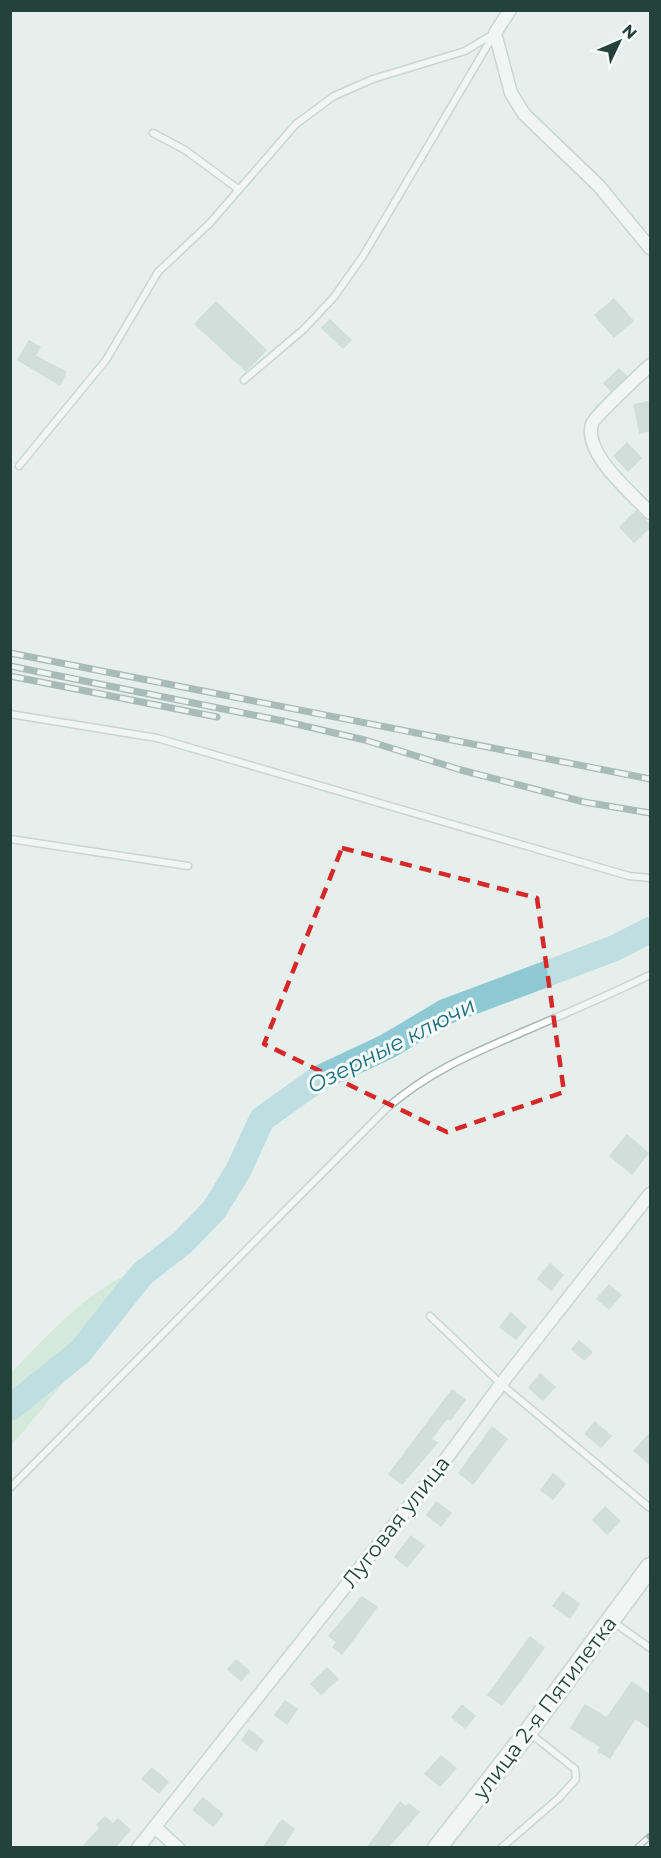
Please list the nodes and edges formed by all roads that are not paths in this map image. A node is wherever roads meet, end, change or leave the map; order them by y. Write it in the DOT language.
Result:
graph roads {
  1 [pos="510,10"];
  2 [pos="495,33"];
  3 [pos="153,133"];
  4 [pos="238,189"];
  5 [pos="651,248"];
  6 [pos="651,365"];
  7 [pos="244,380"];
  8 [pos="19,466"];
  9 [pos="651,513"];
  10 [pos="10,714"];
  11 [pos="10,839"];
  12 [pos="188,866"];
  13 [pos="651,878"];
  14 [pos="651,975"];
  15 [pos="650,1197"];
  16 [pos="430,1316"];
  17 [pos="501,1384"];
  18 [pos="10,1488"];
  19 [pos="651,1508"];
  20 [pos="651,1567"];
  21 [pos="612,1621"];
  22 [pos="651,1648"];
  23 [pos="528,1732"];
  24 [pos="155,1827"];
  25 [pos="138,1848"];
  26 [pos="178,1848"];
  27 [pos="437,1848"];
  28 [pos="501,1848"];
  1 -- 2 [label="street"];
  2 -- 4 [label="lane"];
  2 -- 5 [label="street"];
  2 -- 7 [label="lane"];
  3 -- 4 [label="lane"];
  4 -- 8 [label="lane"];
  6 -- 9 [label="street"];
  10 -- 13 [label="lane"];
  11 -- 12 [label="lane"];
  14 -- 18 [label="lane"];
  15 -- 17 [label="street, Луговая улица"];
  16 -- 17 [label="lane"];
  17 -- 19 [label="lane"];
  17 -- 24 [label="street, Луговая улица"];
  20 -- 21 [label="main road, улица 2-я Пятилетка"];
  21 -- 22 [label="lane"];
  21 -- 23 [label="main road, улица 2-я Пятилетка"];
  23 -- 27 [label="main road, улица 2-я Пятилетка"];
  23 -- 28 [label="lane"];
  24 -- 25 [label="street, Луговая улица"];
  24 -- 26 [label="street"];
}
